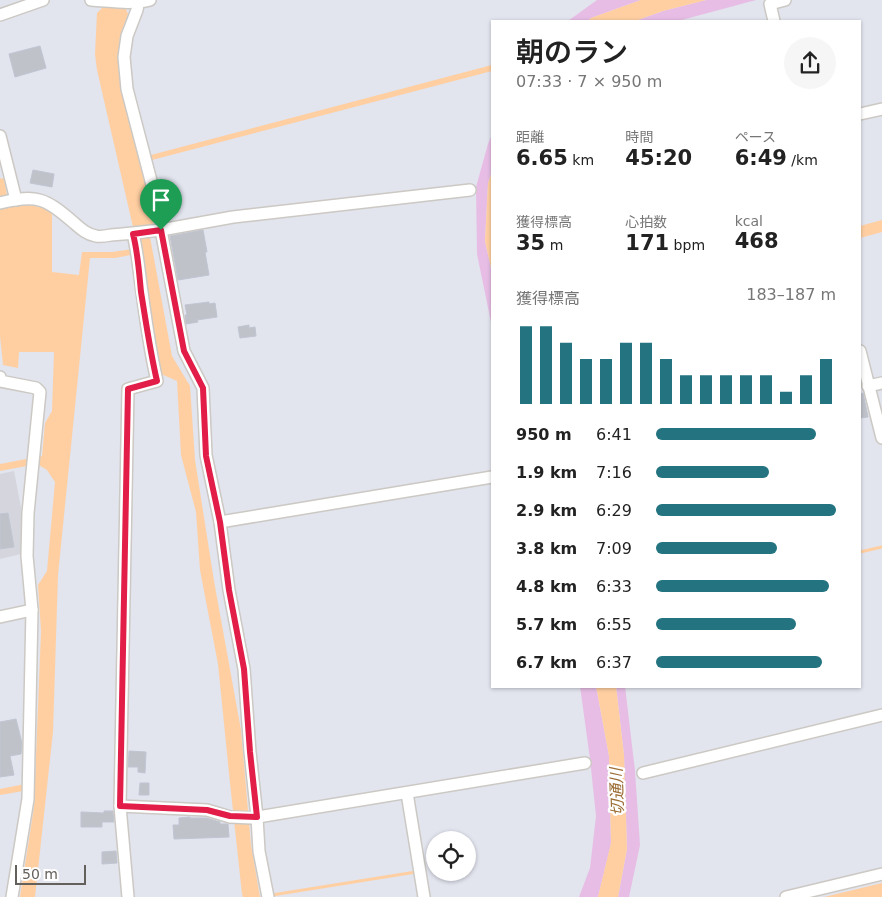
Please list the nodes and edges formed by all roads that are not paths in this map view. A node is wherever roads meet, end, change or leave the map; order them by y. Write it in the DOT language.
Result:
graph roads {
  1 [pos="43,0"];
  2 [pos="91,0"];
  3 [pos="784,0"];
  4 [pos="110,1"];
  5 [pos="139,1"];
  6 [pos="0,14"];
  7 [pos="774,20"];
  8 [pos="882,108"];
  9 [pos="861,114"];
  10 [pos="0,136"];
  11 [pos="470,190"];
  12 [pos="9,201"];
  13 [pos="156,230"];
  14 [pos="136,233"];
  15 [pos="861,359"];
  16 [pos="0,377"];
  17 [pos="882,383"];
  18 [pos="868,386"];
  19 [pos="882,438"];
  20 [pos="491,477"];
  21 [pos="220,522"];
  22 [pos="32,610"];
  23 [pos="0,617"];
  24 [pos="882,715"];
  25 [pos="585,763"];
  26 [pos="643,773"];
  27 [pos="407,793"];
  28 [pos="120,806"];
  29 [pos="254,818"];
  30 [pos="882,874"];
  31 [pos="12,897"];
  32 [pos="128,897"];
  33 [pos="268,897"];
  34 [pos="424,897"];
  35 [pos="786,897"];
  1 -- 6 [label="street"];
  2 -- 4 [label="street"];
  3 -- 7 [label="street"];
  4 -- 5 [label="street"];
  5 -- 13 [label="street"];
  8 -- 9 [label="street"];
  10 -- 12 [label="street"];
  11 -- 13 [label="street"];
  12 -- 14 [label="street"];
  13 -- 14 [label="street"];
  13 -- 21 [label="street"];
  14 -- 28 [label="street"];
  15 -- 18 [label="street"];
  16 -- 22 [label="street"];
  17 -- 18 [label="street"];
  18 -- 19 [label="street"];
  20 -- 21 [label="street"];
  21 -- 29 [label="street"];
  22 -- 23 [label="street"];
  22 -- 31 [label="street"];
  24 -- 26 [label="street"];
  25 -- 27 [label="street"];
  27 -- 29 [label="street"];
  27 -- 34 [label="street"];
  28 -- 29 [label="street"];
  28 -- 32 [label="street"];
  29 -- 33 [label="street"];
  30 -- 35 [label="street"];
}
